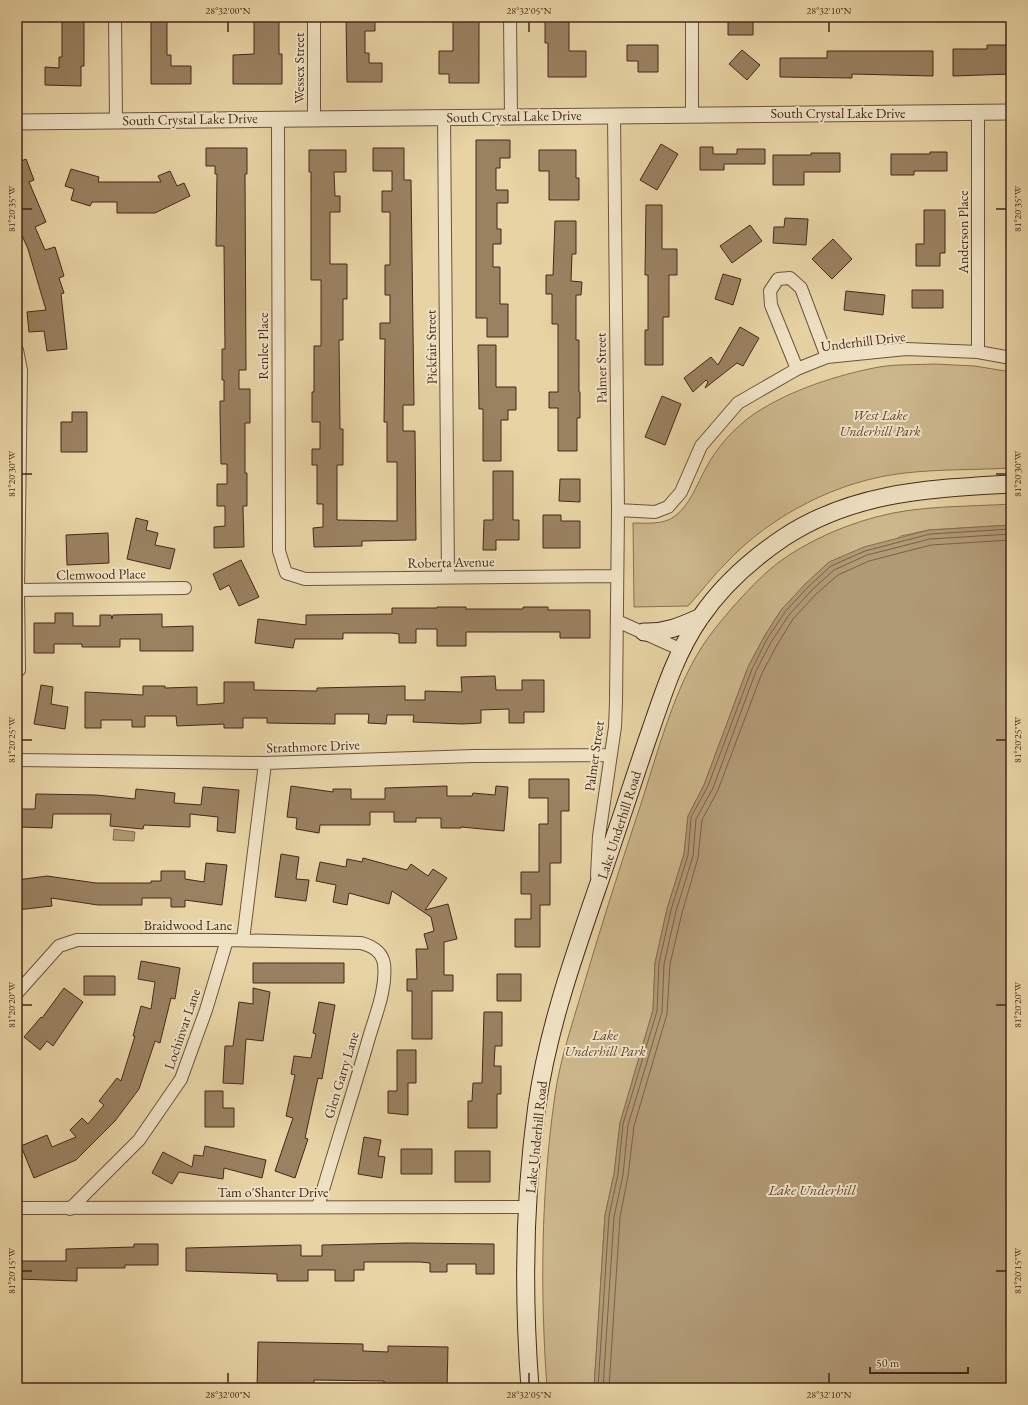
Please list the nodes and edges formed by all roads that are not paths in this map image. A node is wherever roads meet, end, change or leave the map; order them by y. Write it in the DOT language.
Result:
graph roads {
  1 [pos="115,17"];
  2 [pos="314,17"];
  3 [pos="510,17"];
  4 [pos="692,17"];
  5 [pos="1011,112"];
  6 [pos="978,113"];
  7 [pos="692,114"];
  8 [pos="614,115"];
  9 [pos="511,116"];
  10 [pos="444,117"];
  11 [pos="278,118"];
  12 [pos="314,118"];
  13 [pos="116,120"];
  14 [pos="17,122"];
  15 [pos="17,350"];
  16 [pos="978,352"];
  17 [pos="827,357"];
  18 [pos="1011,358"];
  19 [pos="797,369"];
  20 [pos="1011,484"];
  21 [pos="618,510"];
  22 [pos="286,573"];
  23 [pos="617,576"];
  24 [pos="448,577"];
  25 [pos="185,588"];
  26 [pos="18,590"];
  27 [pos="701,617"];
  28 [pos="617,621"];
  29 [pos="644,632"];
  30 [pos="682,650"];
  31 [pos="18,674"];
  32 [pos="609,755"];
  33 [pos="17,760"];
  34 [pos="265,763"];
  35 [pos="596,895"];
  36 [pos="227,940"];
  37 [pos="243,940"];
  38 [pos="378,951"];
  39 [pos="17,993"];
  40 [pos="318,1207"];
  41 [pos="529,1207"];
  42 [pos="17,1208"];
  43 [pos="70,1208"];
  44 [pos="530,1388"];
  1 -- 13 [label="street"];
  2 -- 12 [label="street, Wessex Street"];
  3 -- 9 [label="street"];
  4 -- 7 [label="street"];
  5 -- 6 [label="street, South Crystal Lake Drive"];
  6 -- 7 [label="street, South Crystal Lake Drive"];
  6 -- 16 [label="street, Anderson Place"];
  7 -- 8 [label="street, South Crystal Lake Drive"];
  8 -- 9 [label="street, South Crystal Lake Drive"];
  8 -- 21 [label="street, Palmer Street"];
  9 -- 10 [label="street, South Crystal Lake Drive"];
  10 -- 12 [label="street, South Crystal Lake Drive"];
  10 -- 24 [label="street, Pickfair Street"];
  11 -- 12 [label="street, South Crystal Lake Drive"];
  11 -- 13 [label="street, South Crystal Lake Drive"];
  11 -- 22 [label="street, Renlee Place"];
  13 -- 14 [label="street, South Crystal Lake Drive"];
  15 -- 26 [label="street"];
  16 -- 17 [label="street, Underhill Drive"];
  16 -- 18 [label="street, Underhill Drive"];
  17 -- 19 [label="street, Underhill Drive"];
  17 -- 19 [label="street"];
  19 -- 21 [label="street, Underhill Drive"];
  20 -- 27 [label="main road, Lake Underhill Road"];
  21 -- 23 [label="street, Palmer Street"];
  22 -- 24 [label="street, Roberta Avenue"];
  23 -- 24 [label="street, Roberta Avenue"];
  23 -- 28 [label="street, Palmer Street"];
  25 -- 26 [label="street, Clemwood Place"];
  26 -- 31 [label="street"];
  27 -- 29 [label="main road"];
  27 -- 30 [label="main road, Lake Underhill Road"];
  28 -- 29 [label="street"];
  28 -- 32 [label="street, Palmer Street"];
  29 -- 30 [label="street"];
  30 -- 35 [label="main road, Lake Underhill Road"];
  32 -- 34 [label="street, Strathmore Drive"];
  32 -- 35 [label="street, Palmer Street"];
  33 -- 34 [label="street, Strathmore Drive"];
  34 -- 37 [label="street"];
  35 -- 41 [label="main road, Lake Underhill Road"];
  36 -- 37 [label="street, Braidwood Lane"];
  36 -- 39 [label="street, Braidwood Lane"];
  36 -- 43 [label="street, Lochinvar Lane"];
  37 -- 38 [label="street, Braidwood Lane"];
  38 -- 40 [label="street, Glen Garry Lane"];
  40 -- 41 [label="street, Tam o'Shanter Drive"];
  40 -- 43 [label="street, Tam o'Shanter Drive"];
  41 -- 44 [label="main road, Lake Underhill Road"];
  42 -- 43 [label="street, Tam o'Shanter Drive"];
}
